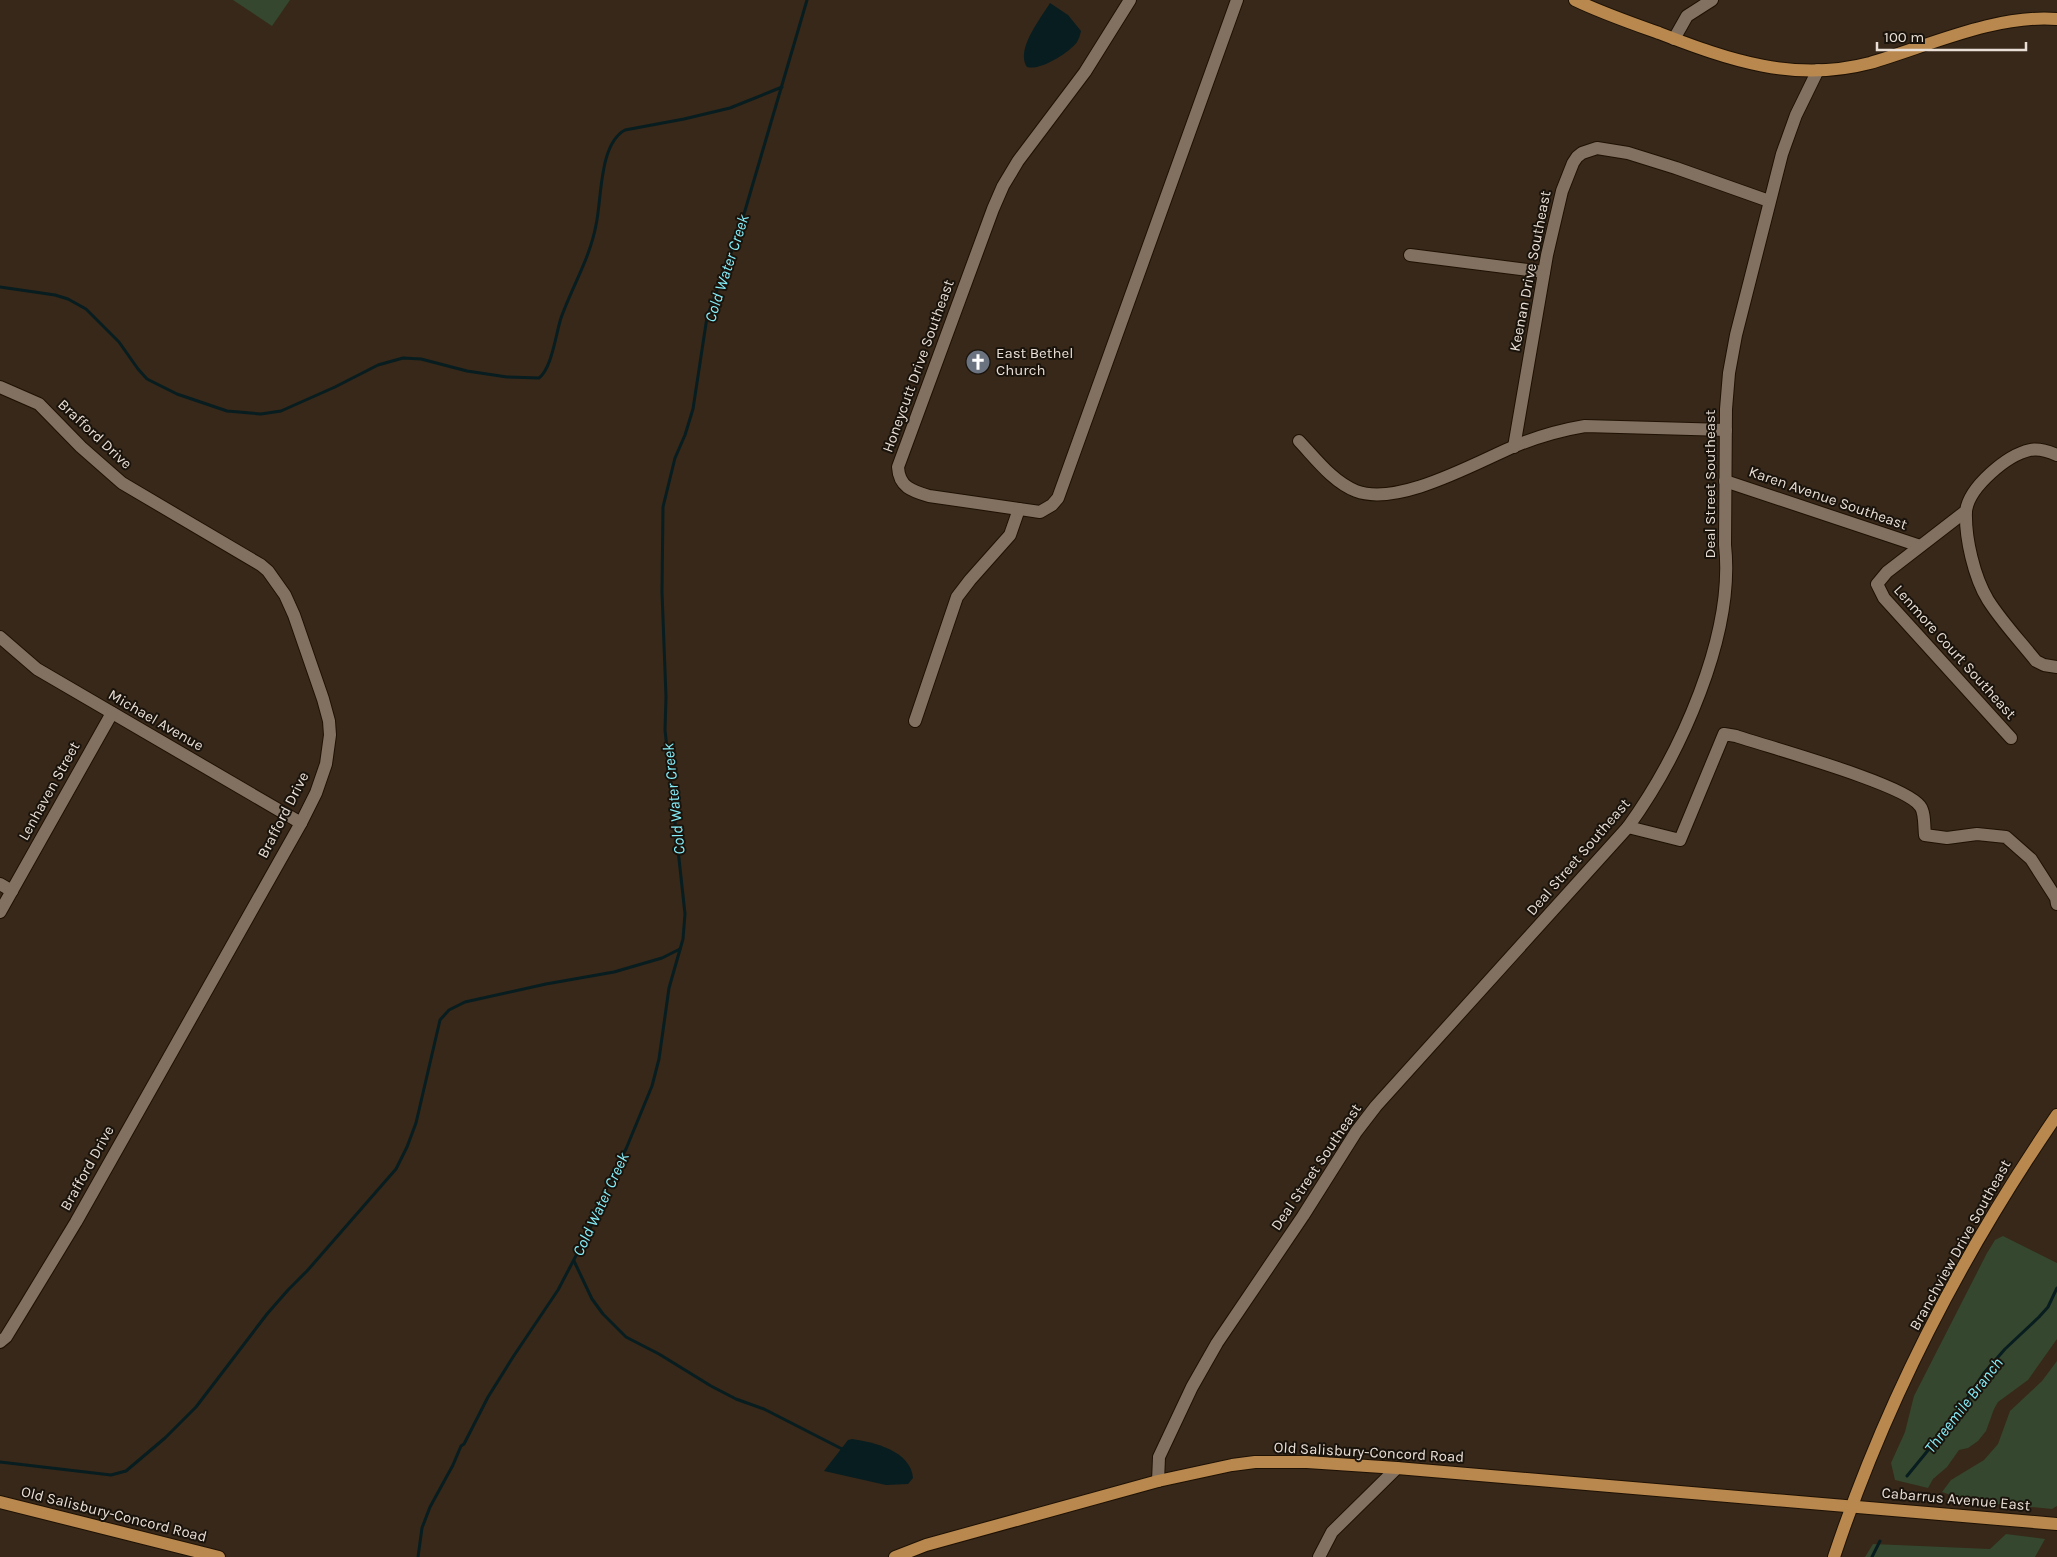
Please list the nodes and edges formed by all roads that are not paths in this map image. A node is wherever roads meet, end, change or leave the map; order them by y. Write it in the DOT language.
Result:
graph roads {
  1 [pos="1130,0"];
  2 [pos="1237,0"];
  3 [pos="1575,0"];
  4 [pos="1712,0"];
  5 [pos="2057,19"];
  6 [pos="1674,39"];
  7 [pos="1818,70"];
  8 [pos="1769,201"];
  9 [pos="1410,255"];
  10 [pos="1544,272"];
  11 [pos="0,387"];
  12 [pos="1726,430"];
  13 [pos="1299,441"];
  14 [pos="1514,447"];
  15 [pos="2057,455"];
  16 [pos="1725,481"];
  17 [pos="1019,509"];
  18 [pos="1966,511"];
  19 [pos="1920,546"];
  20 [pos="0,637"];
  21 [pos="2057,667"];
  22 [pos="112,713"];
  23 [pos="915,721"];
  24 [pos="2011,738"];
  25 [pos="301,823"];
  26 [pos="1628,827"];
  27 [pos="0,884"];
  28 [pos="12,891"];
  29 [pos="2057,904"];
  30 [pos="0,912"];
  31 [pos="2057,1115"];
  32 [pos="0,1342"];
  33 [pos="1397,1468"];
  34 [pos="1158,1481"];
  35 [pos="0,1502"];
  36 [pos="1852,1506"];
  37 [pos="2057,1524"];
  38 [pos="219,1557"];
  39 [pos="895,1557"];
  40 [pos="1320,1557"];
  41 [pos="1834,1557"];
  1 -- 17 [label="street, Honeycutt Drive Southeast"];
  2 -- 17 [label="street, Honeycutt Drive Southeast"];
  3 -- 6 [label="main road"];
  4 -- 6 [label="street"];
  5 -- 7 [label="main road"];
  6 -- 7 [label="main road"];
  7 -- 8 [label="street, Deal Street Southeast"];
  8 -- 10 [label="street, Keenan Drive Southeast"];
  8 -- 12 [label="street, Deal Street Southeast"];
  9 -- 10 [label="street"];
  10 -- 14 [label="street, Keenan Drive Southeast"];
  11 -- 25 [label="street, Brafford Drive"];
  12 -- 14 [label="street"];
  12 -- 16 [label="street, Deal Street Southeast"];
  13 -- 14 [label="street"];
  15 -- 18 [label="street"];
  16 -- 19 [label="street, Karen Avenue Southeast"];
  16 -- 26 [label="street, Deal Street Southeast"];
  17 -- 23 [label="street"];
  18 -- 19 [label="street"];
  18 -- 21 [label="street"];
  19 -- 24 [label="street, Lenmore Court Southeast"];
  20 -- 22 [label="street, Michael Avenue"];
  22 -- 25 [label="street, Michael Avenue"];
  22 -- 28 [label="street, Lenhaven Street"];
  25 -- 32 [label="street, Brafford Drive"];
  26 -- 29 [label="street"];
  26 -- 34 [label="street, Deal Street Southeast"];
  27 -- 28 [label="street"];
  28 -- 30 [label="street, Lenhaven Street"];
  31 -- 36 [label="main road, Branchview Drive Southeast"];
  33 -- 34 [label="main road, Old Salisbury-Concord Road"];
  33 -- 36 [label="main road, Old Salisbury-Concord Road"];
  33 -- 40 [label="street"];
  34 -- 39 [label="main road, Old Salisbury-Concord Road"];
  35 -- 38 [label="main road, Old Salisbury-Concord Road"];
  36 -- 37 [label="main road, Cabarrus Avenue East"];
  36 -- 41 [label="main road, Branchview Drive Southeast"];
}
